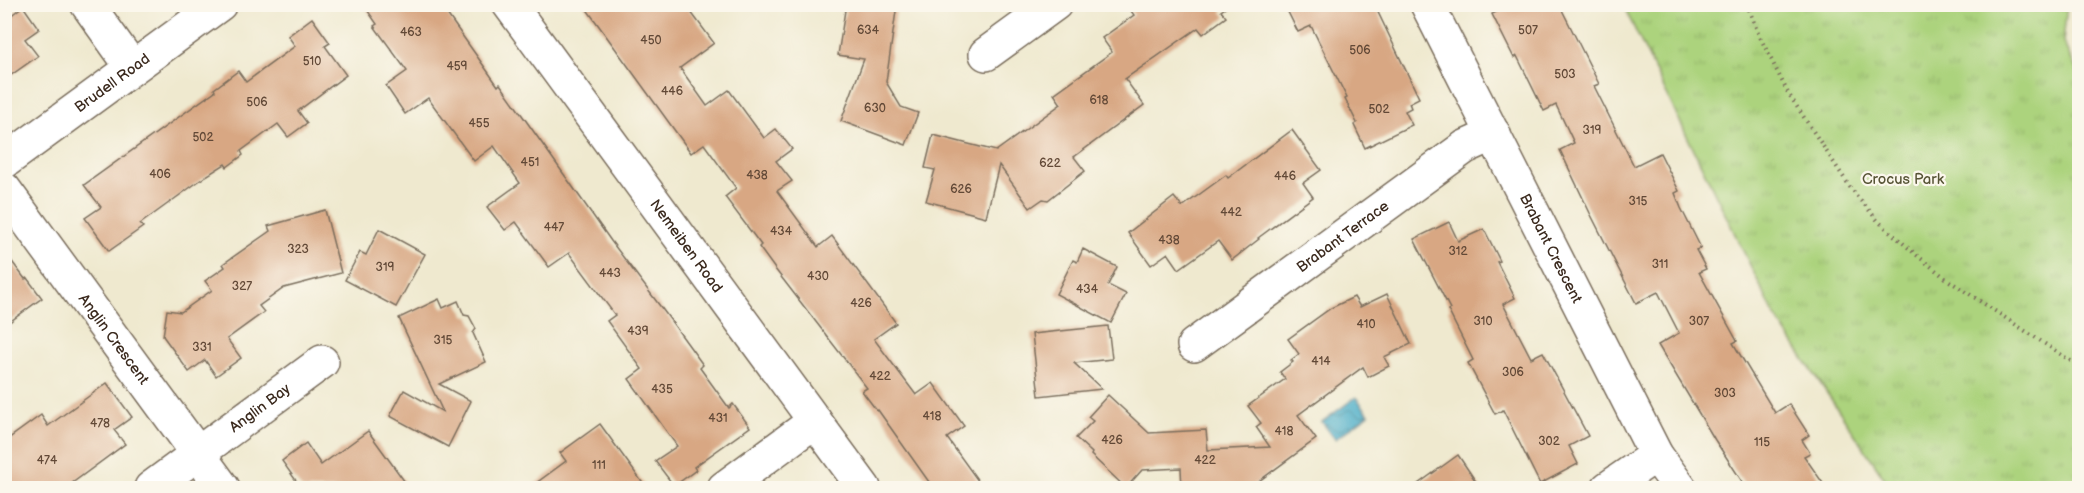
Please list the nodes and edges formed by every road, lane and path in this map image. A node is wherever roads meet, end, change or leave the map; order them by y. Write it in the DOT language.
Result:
graph roads {
  1 [pos="87,4"];
  2 [pos="220,4"];
  3 [pos="508,4"];
  4 [pos="1055,4"];
  5 [pos="1427,4"];
  6 [pos="1747,4"];
  7 [pos="986,54"];
  8 [pos="132,67"];
  9 [pos="1494,134"];
  10 [pos="4,162"];
  11 [pos="4,189"];
  12 [pos="1194,345"];
  13 [pos="322,362"];
  14 [pos="2079,367"];
  15 [pos="815,422"];
  16 [pos="198,454"];
  17 [pos="1656,455"];
  18 [pos="151,489"];
  19 [pos="223,489"];
  20 [pos="724,489"];
  21 [pos="864,489"];
  22 [pos="1608,489"];
  23 [pos="1680,489"];
  1 -- 8 [label="street"];
  2 -- 8 [label="street, Brudell Road"];
  3 -- 15 [label="street, Nemeiben Road"];
  4 -- 7 [label="street"];
  5 -- 9 [label="street, Brabant Crescent"];
  6 -- 14 [label="path"];
  8 -- 10 [label="street, Brudell Road"];
  9 -- 12 [label="street, Brabant Terrace"];
  9 -- 17 [label="street, Brabant Crescent"];
  11 -- 16 [label="street, Anglin Crescent"];
  13 -- 16 [label="street, Anglin Bay"];
  15 -- 20 [label="street"];
  15 -- 21 [label="street, Nemeiben Road"];
  16 -- 18 [label="street, Anglin Bay"];
  16 -- 19 [label="street, Anglin Crescent"];
  17 -- 22 [label="street"];
  17 -- 23 [label="street, Brabant Crescent"];
}
